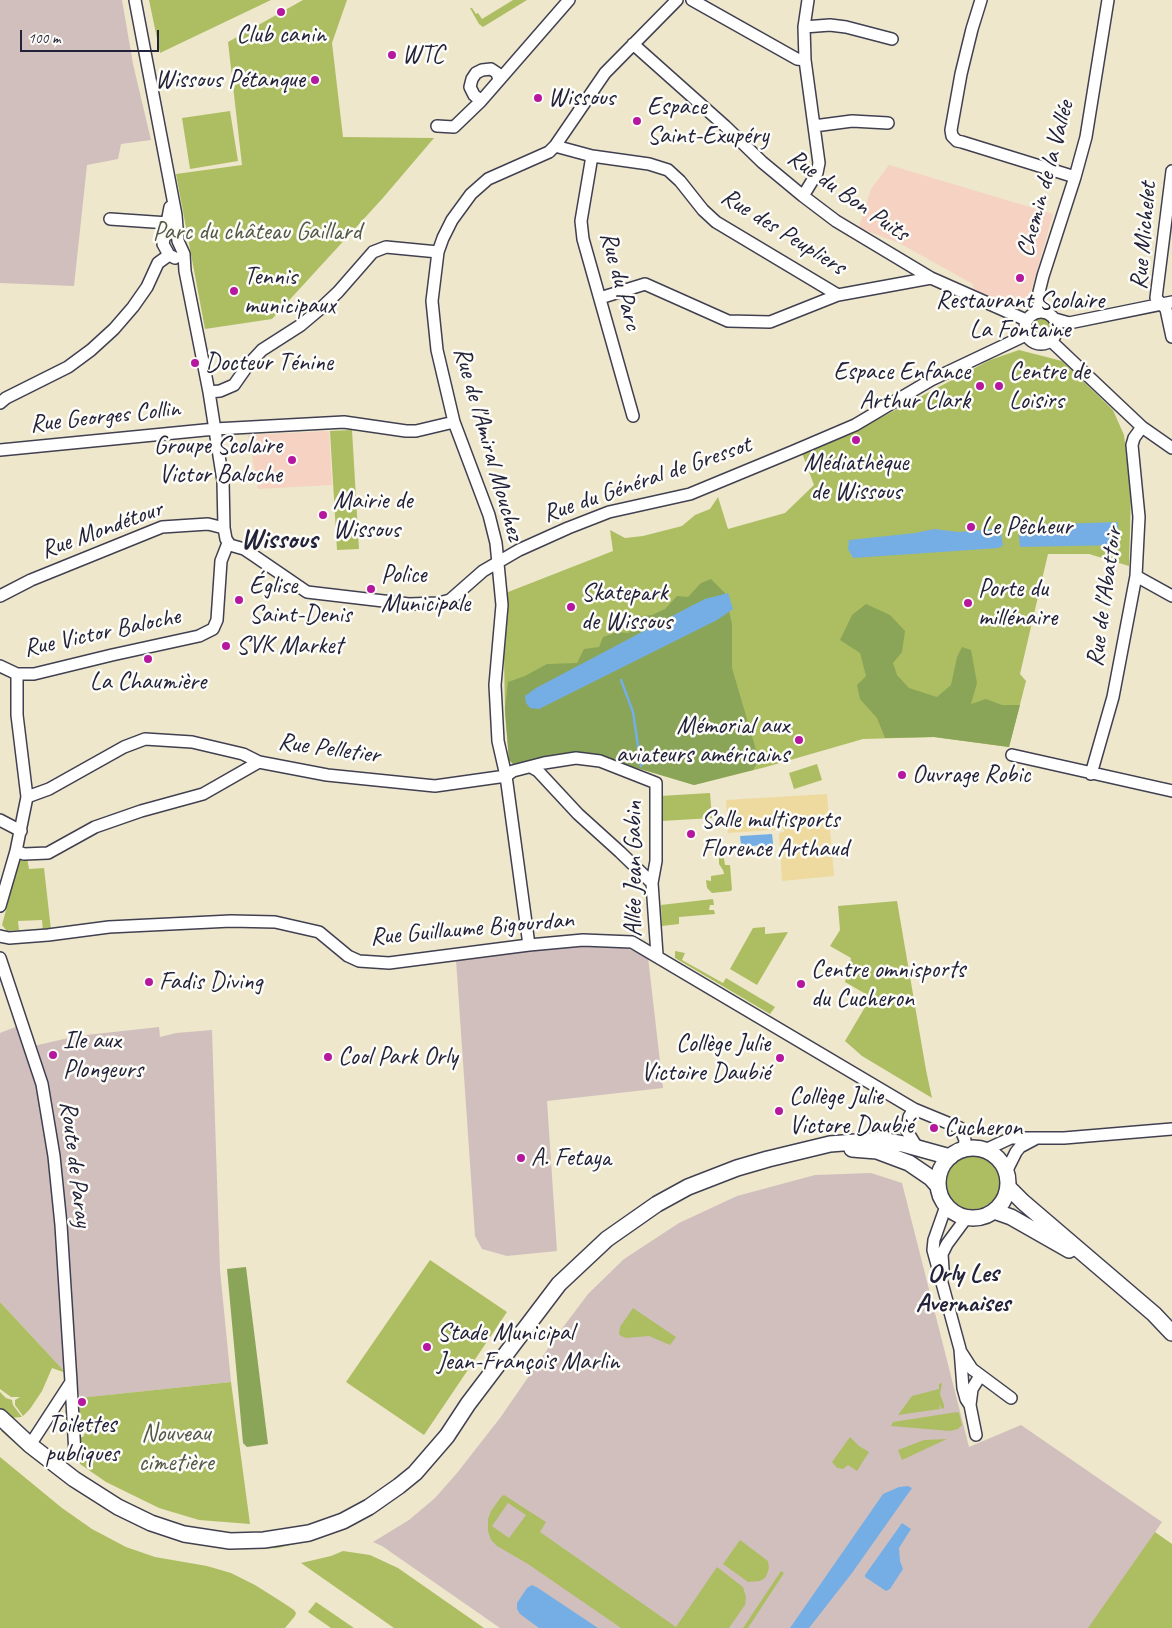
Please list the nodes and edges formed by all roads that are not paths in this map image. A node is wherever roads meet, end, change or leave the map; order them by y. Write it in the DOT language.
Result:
graph roads {
  1 [pos="135,0"];
  2 [pos="569,0"];
  3 [pos="677,0"];
  4 [pos="692,0"];
  5 [pos="808,0"];
  6 [pos="981,0"];
  7 [pos="1108,0"];
  8 [pos="804,27"];
  9 [pos="892,39"];
  10 [pos="633,44"];
  11 [pos="806,60"];
  12 [pos="499,80"];
  13 [pos="481,101"];
  14 [pos="888,123"];
  15 [pos="437,126"];
  16 [pos="814,126"];
  17 [pos="555,146"];
  18 [pos="592,156"];
  19 [pos="1172,171"];
  20 [pos="1075,177"];
  21 [pos="803,196"];
  22 [pos="110,219"];
  23 [pos="172,227"];
  24 [pos="438,252"];
  25 [pos="169,255"];
  26 [pos="185,270"];
  27 [pos="931,278"];
  28 [pos="838,295"];
  29 [pos="600,298"];
  30 [pos="1166,303"];
  31 [pos="1039,312"];
  32 [pos="1055,319"];
  33 [pos="1026,320"];
  34 [pos="1026,335"];
  35 [pos="1172,336"];
  36 [pos="1051,341"];
  37 [pos="209,392"];
  38 [pos="0,403"];
  39 [pos="633,416"];
  40 [pos="454,422"];
  41 [pos="1142,427"];
  42 [pos="215,429"];
  43 [pos="1172,448"];
  44 [pos="0,450"];
  45 [pos="224,528"];
  46 [pos="228,543"];
  47 [pos="498,563"];
  48 [pos="1136,576"];
  49 [pos="0,596"];
  50 [pos="1172,596"];
  51 [pos="0,666"];
  52 [pos="17,674"];
  53 [pos="1012,755"];
  54 [pos="259,762"];
  55 [pos="531,768"];
  56 [pos="1091,774"];
  57 [pos="506,776"];
  58 [pos="656,783"];
  59 [pos="1172,791"];
  60 [pos="27,797"];
  61 [pos="0,820"];
  62 [pos="21,831"];
  63 [pos="16,851"];
  64 [pos="652,883"];
  65 [pos="0,906"];
  66 [pos="0,936"];
  67 [pos="529,945"];
  68 [pos="657,955"];
  69 [pos="0,958"];
  70 [pos="914,1109"];
  71 [pos="1172,1129"];
  72 [pos="1035,1139"];
  73 [pos="816,1149"];
  74 [pos="918,1149"];
  75 [pos="964,1149"];
  76 [pos="985,1150"];
  77 [pos="950,1156"];
  78 [pos="1007,1180"];
  79 [pos="938,1186"];
  80 [pos="946,1206"];
  81 [pos="994,1210"];
  82 [pos="967,1217"];
  83 [pos="1104,1272"];
  84 [pos="946,1298"];
  85 [pos="1172,1334"];
  86 [pos="960,1348"];
  87 [pos="980,1376"];
  88 [pos="71,1382"];
  89 [pos="1011,1398"];
  90 [pos="970,1405"];
  91 [pos="0,1417"];
  92 [pos="976,1435"];
  93 [pos="30,1445"];
  94 [pos="75,1454"];
  1 -- 23 [label="street"];
  2 -- 12 [label="street"];
  3 -- 10 [label="street"];
  4 -- 11 [label="street"];
  5 -- 8 [label="street"];
  6 -- 20 [label="street"];
  7 -- 20 [label="street, Chemin de la Vallée"];
  8 -- 9 [label="street"];
  8 -- 11 [label="street"];
  10 -- 17 [label="street"];
  10 -- 21 [label="street, Rue du Bon Puits"];
  11 -- 16 [label="street"];
  12 -- 13 [label="street"];
  12 -- 13 [label="street"];
  13 -- 15 [label="street"];
  14 -- 16 [label="street"];
  16 -- 21 [label="street"];
  17 -- 18 [label="street, Rue des Peupliers"];
  17 -- 24 [label="street, Rue de l'Amiral Mouchez"];
  18 -- 28 [label="street, Rue des Peupliers"];
  18 -- 29 [label="street, Rue du Parc"];
  19 -- 30 [label="street, Rue Michelet"];
  20 -- 31 [label="street, Chemin de la Vallée"];
  21 -- 27 [label="street, Rue du Bon Puits"];
  22 -- 23 [label="street"];
  23 -- 25 [label="street"];
  23 -- 26 [label="street"];
  24 -- 37 [label="street"];
  24 -- 40 [label="street, Rue de l'Amiral Mouchez"];
  25 -- 26 [label="street"];
  25 -- 38 [label="street"];
  26 -- 37 [label="street"];
  27 -- 28 [label="street, Rue des Peupliers"];
  27 -- 33 [label="street"];
  28 -- 29 [label="street"];
  29 -- 39 [label="street, Rue du Parc"];
  30 -- 32 [label="street"];
  30 -- 35 [label="street, Rue Michelet"];
  31 -- 32 [label="street"];
  31 -- 33 [label="street"];
  32 -- 36 [label="street"];
  33 -- 34 [label="street"];
  34 -- 36 [label="street"];
  34 -- 47 [label="street, Rue du Général de Gressot"];
  36 -- 41 [label="street"];
  37 -- 42 [label="street"];
  40 -- 42 [label="street, Rue Georges Collin"];
  40 -- 47 [label="street, Rue de l'Amiral Mouchez"];
  41 -- 43 [label="street"];
  41 -- 48 [label="street, Rue de l'Abattoir"];
  42 -- 44 [label="street, Rue Georges Collin"];
  42 -- 45 [label="street"];
  45 -- 46 [label="street"];
  45 -- 49 [label="street, Rue Mondétour"];
  46 -- 47 [label="street, Rue du Général de Gressot"];
  46 -- 52 [label="street, Rue Victor Baloche"];
  47 -- 57 [label="street, Rue de l'Amiral Mouchez"];
  48 -- 50 [label="street"];
  48 -- 56 [label="street, Rue de l'Abattoir"];
  51 -- 52 [label="street, Rue Victor Baloche"];
  52 -- 60 [label="street"];
  53 -- 56 [label="street"];
  54 -- 57 [label="street, Rue Pelletier"];
  54 -- 60 [label="street"];
  54 -- 63 [label="street, Rue Pelletier"];
  55 -- 57 [label="street, Rue Pelletier"];
  55 -- 58 [label="street, Rue Pelletier"];
  55 -- 64 [label="street"];
  56 -- 59 [label="street"];
  57 -- 67 [label="street, Rue de l'Amiral Mouchez"];
  58 -- 64 [label="street, Allée Jean Gabin"];
  60 -- 62 [label="street"];
  61 -- 62 [label="street"];
  62 -- 63 [label="street"];
  63 -- 65 [label="street"];
  64 -- 68 [label="street, Allée Jean Gabin"];
  66 -- 67 [label="street, Rue Guillaume Bigourdan"];
  67 -- 68 [label="street, Rue Guillaume Bigourdan"];
  68 -- 70 [label="street, Rue Guillaume Bigourdan"];
  69 -- 88 [label="street, Route de Paray"];
  70 -- 74 [label="street"];
  70 -- 75 [label="street, Rue Guillaume Bigourdan"];
  71 -- 72 [label="street"];
  72 -- 76 [label="street"];
  72 -- 78 [label="street"];
  73 -- 74 [label="main road"];
  73 -- 79 [label="main road"];
  73 -- 93 [label="main road"];
  74 -- 77 [label="main road"];
  75 -- 76 [label="main road"];
  75 -- 77 [label="main road"];
  76 -- 78 [label="main road"];
  77 -- 79 [label="main road"];
  78 -- 81 [label="main road"];
  78 -- 83 [label="main road"];
  79 -- 80 [label="main road"];
  80 -- 82 [label="main road"];
  80 -- 84 [label="street"];
  81 -- 82 [label="main road"];
  81 -- 83 [label="main road"];
  82 -- 84 [label="street"];
  83 -- 85 [label="main road"];
  84 -- 86 [label="street"];
  86 -- 87 [label="street"];
  86 -- 90 [label="street"];
  87 -- 89 [label="street"];
  87 -- 90 [label="street"];
  88 -- 93 [label="street"];
  88 -- 94 [label="street, Route de Paray"];
  90 -- 92 [label="street"];
  91 -- 93 [label="main road"];
}
